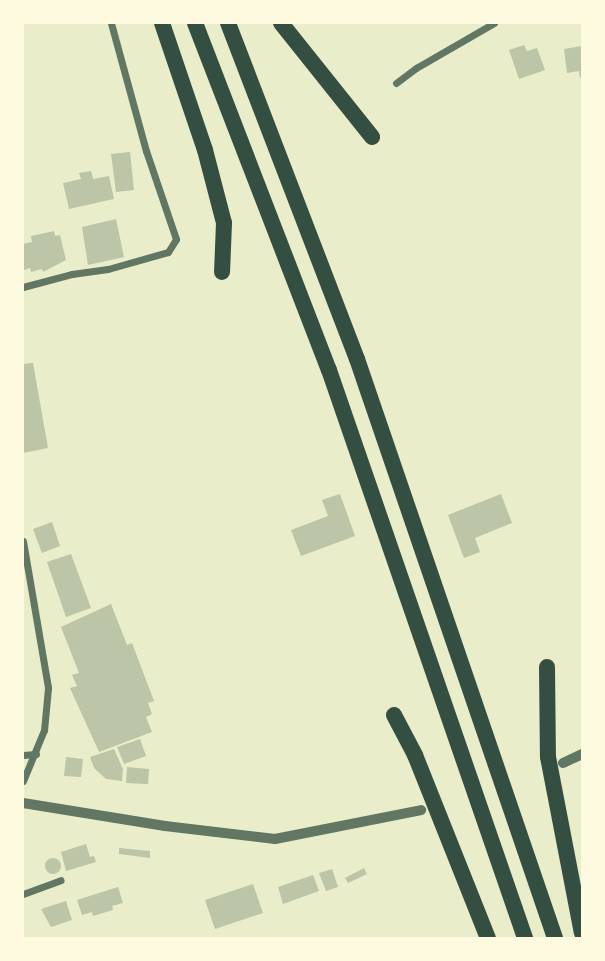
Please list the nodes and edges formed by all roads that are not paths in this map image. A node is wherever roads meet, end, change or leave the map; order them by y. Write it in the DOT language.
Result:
graph roads {
  1 [pos="111,23"];
  2 [pos="162,23"];
  3 [pos="195,23"];
  4 [pos="228,23"];
  5 [pos="281,23"];
  6 [pos="494,23"];
  7 [pos="396,83"];
  8 [pos="372,137"];
  9 [pos="222,272"];
  10 [pos="23,287"];
  11 [pos="23,546"];
  12 [pos="547,667"];
  13 [pos="394,715"];
  14 [pos="36,754"];
  15 [pos="582,754"];
  16 [pos="23,755"];
  17 [pos="563,763"];
  18 [pos="23,781"];
  19 [pos="23,803"];
  20 [pos="421,810"];
  21 [pos="61,880"];
  22 [pos="23,894"];
  23 [pos="582,933"];
  24 [pos="488,938"];
  25 [pos="525,938"];
  26 [pos="555,938"];
  1 -- 10 [label="street"];
  2 -- 9 [label="highway"];
  3 -- 25 [label="highway"];
  4 -- 26 [label="highway"];
  5 -- 8 [label="highway"];
  6 -- 7 [label="street"];
  11 -- 14 [label="street"];
  12 -- 23 [label="highway"];
  13 -- 24 [label="highway"];
  14 -- 16 [label="street"];
  14 -- 18 [label="street"];
  15 -- 17 [label="street"];
  19 -- 20 [label="street"];
  21 -- 22 [label="street"];
}
